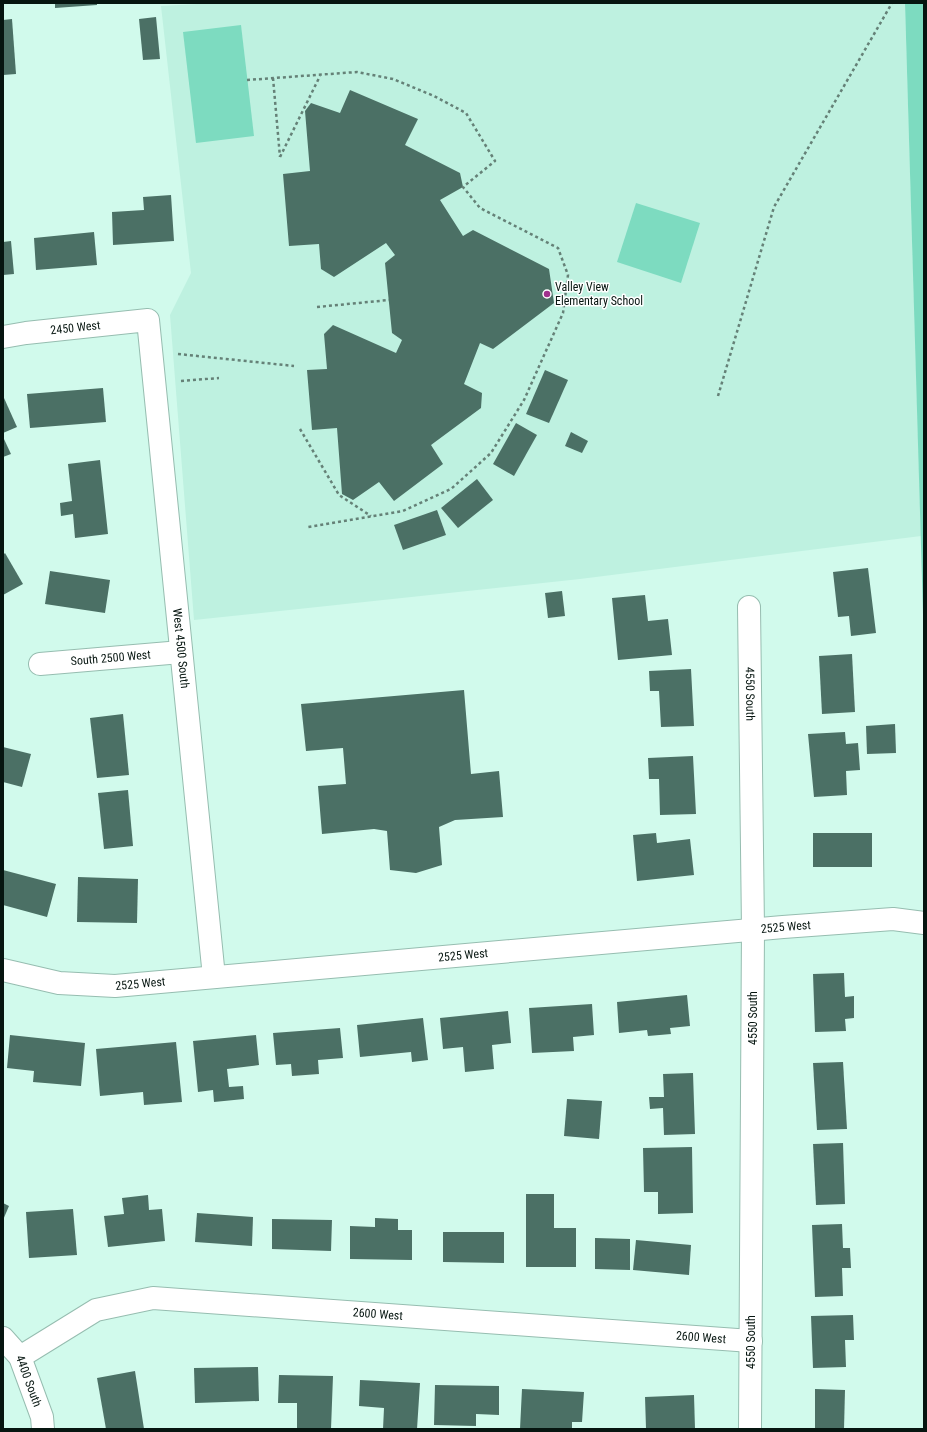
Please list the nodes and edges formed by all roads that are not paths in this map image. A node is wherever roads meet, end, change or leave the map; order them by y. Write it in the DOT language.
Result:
graph roads {
  1 [pos="148,320"];
  2 [pos="3,338"];
  3 [pos="749,607"];
  4 [pos="181,652"];
  5 [pos="40,664"];
  6 [pos="924,923"];
  7 [pos="754,929"];
  8 [pos="3,970"];
  9 [pos="214,977"];
  10 [pos="3,1338"];
  11 [pos="751,1341"];
  12 [pos="20,1357"];
  13 [pos="43,1429"];
  14 [pos="750,1429"];
  1 -- 2 [label="street, 2450 West"];
  1 -- 4 [label="street, West 4500 South"];
  3 -- 7 [label="street, 4550 South"];
  4 -- 5 [label="street, South 2500 West"];
  4 -- 9 [label="street, West 4500 South"];
  6 -- 7 [label="street, 2525 West"];
  7 -- 9 [label="street, 2525 West"];
  7 -- 11 [label="street, 4550 South"];
  8 -- 9 [label="street, 2525 West"];
  10 -- 12 [label="street, 4400 South"];
  11 -- 12 [label="street, 2600 West"];
  11 -- 14 [label="street, 4550 South"];
  12 -- 13 [label="street, 4400 South"];
}
